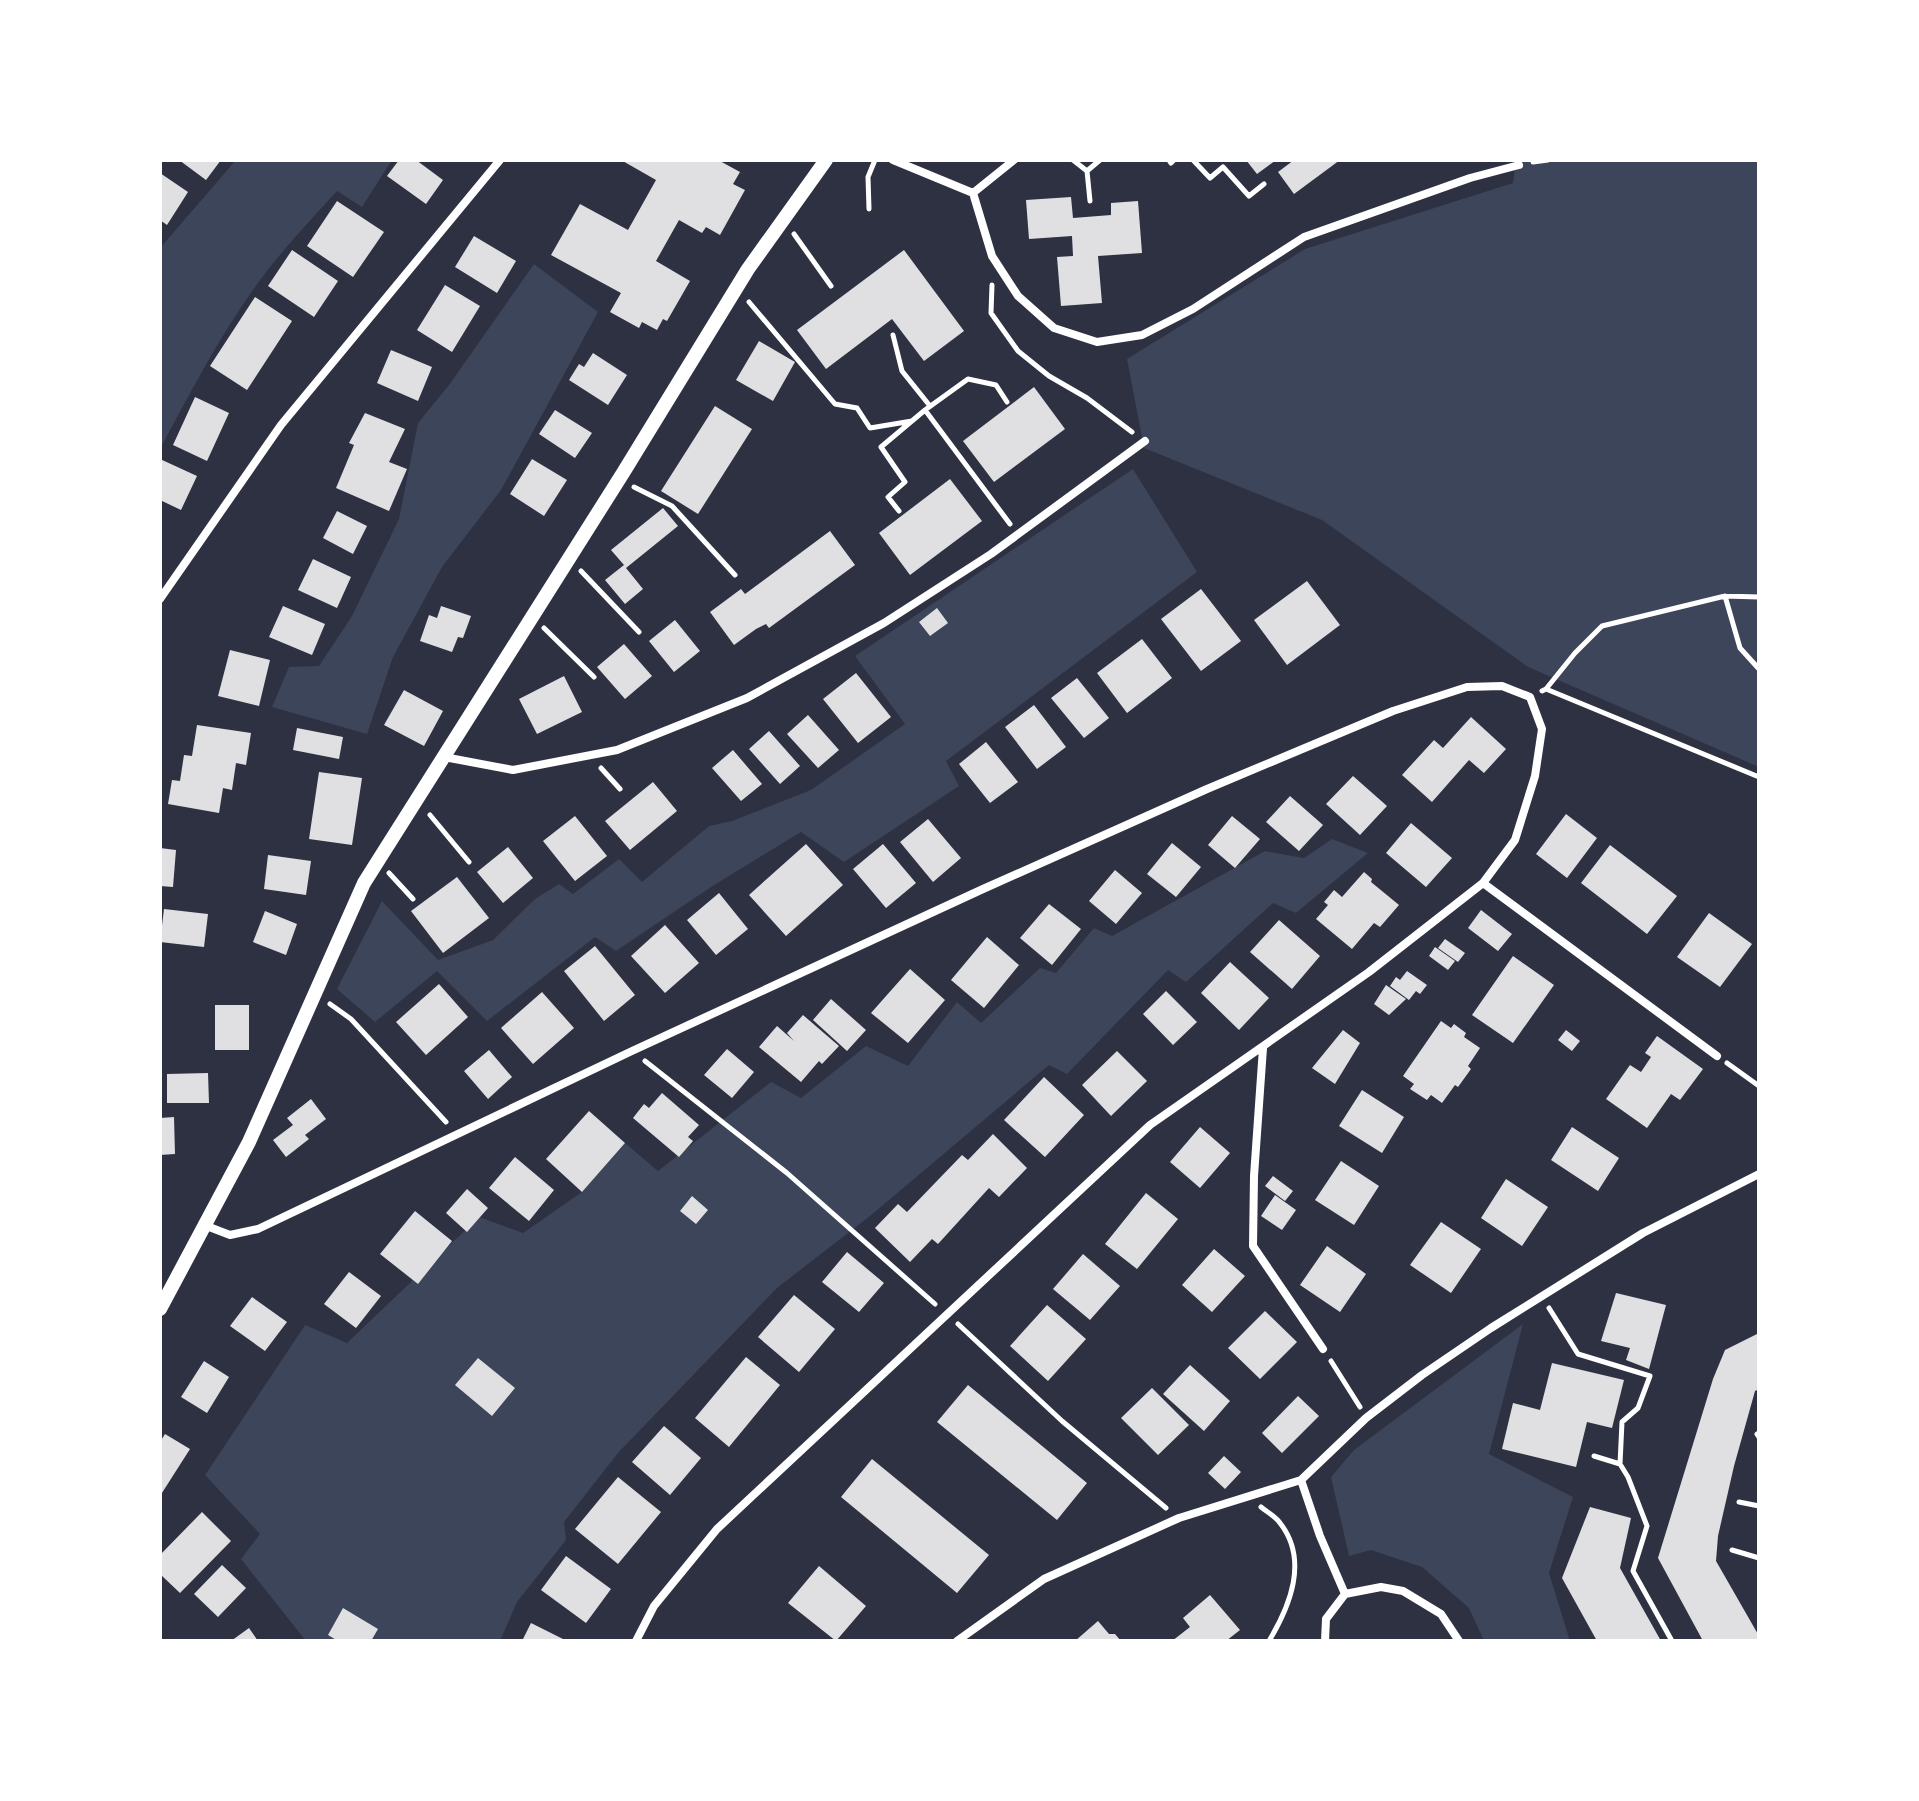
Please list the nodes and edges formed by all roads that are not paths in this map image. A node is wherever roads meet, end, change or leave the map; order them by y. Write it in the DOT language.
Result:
graph roads {
  1 [pos="500,160"];
  2 [pos="826,160"];
  3 [pos="893,160"];
  4 [pos="1014,160"];
  5 [pos="1519,165"];
  6 [pos="973,193"];
  7 [pos="1145,441"];
  8 [pos="160,599"];
  9 [pos="443,757"];
  10 [pos="1483,883"];
  11 [pos="1263,1048"];
  12 [pos="1717,1056"];
  13 [pos="1759,1174"];
  14 [pos="204,1225"];
  15 [pos="160,1309"];
  16 [pos="1323,1349"];
  17 [pos="1301,1480"];
  18 [pos="1345,1594"];
  19 [pos="636,1641"];
  20 [pos="957,1641"];
  21 [pos="1325,1641"];
  22 [pos="1459,1641"];
  1 -- 8 [label="street"];
  2 -- 9 [label="street"];
  3 -- 6 [label="street"];
  4 -- 6 [label="street"];
  5 -- 6 [label="street"];
  7 -- 9 [label="street"];
  9 -- 14 [label="street"];
  10 -- 11 [label="street"];
  10 -- 12 [label="street"];
  10 -- 14 [label="street"];
  11 -- 16 [label="street"];
  11 -- 19 [label="street"];
  13 -- 17 [label="street"];
  14 -- 15 [label="street"];
  17 -- 18 [label="street"];
  17 -- 20 [label="street"];
  18 -- 21 [label="street"];
  18 -- 22 [label="street"];
}
